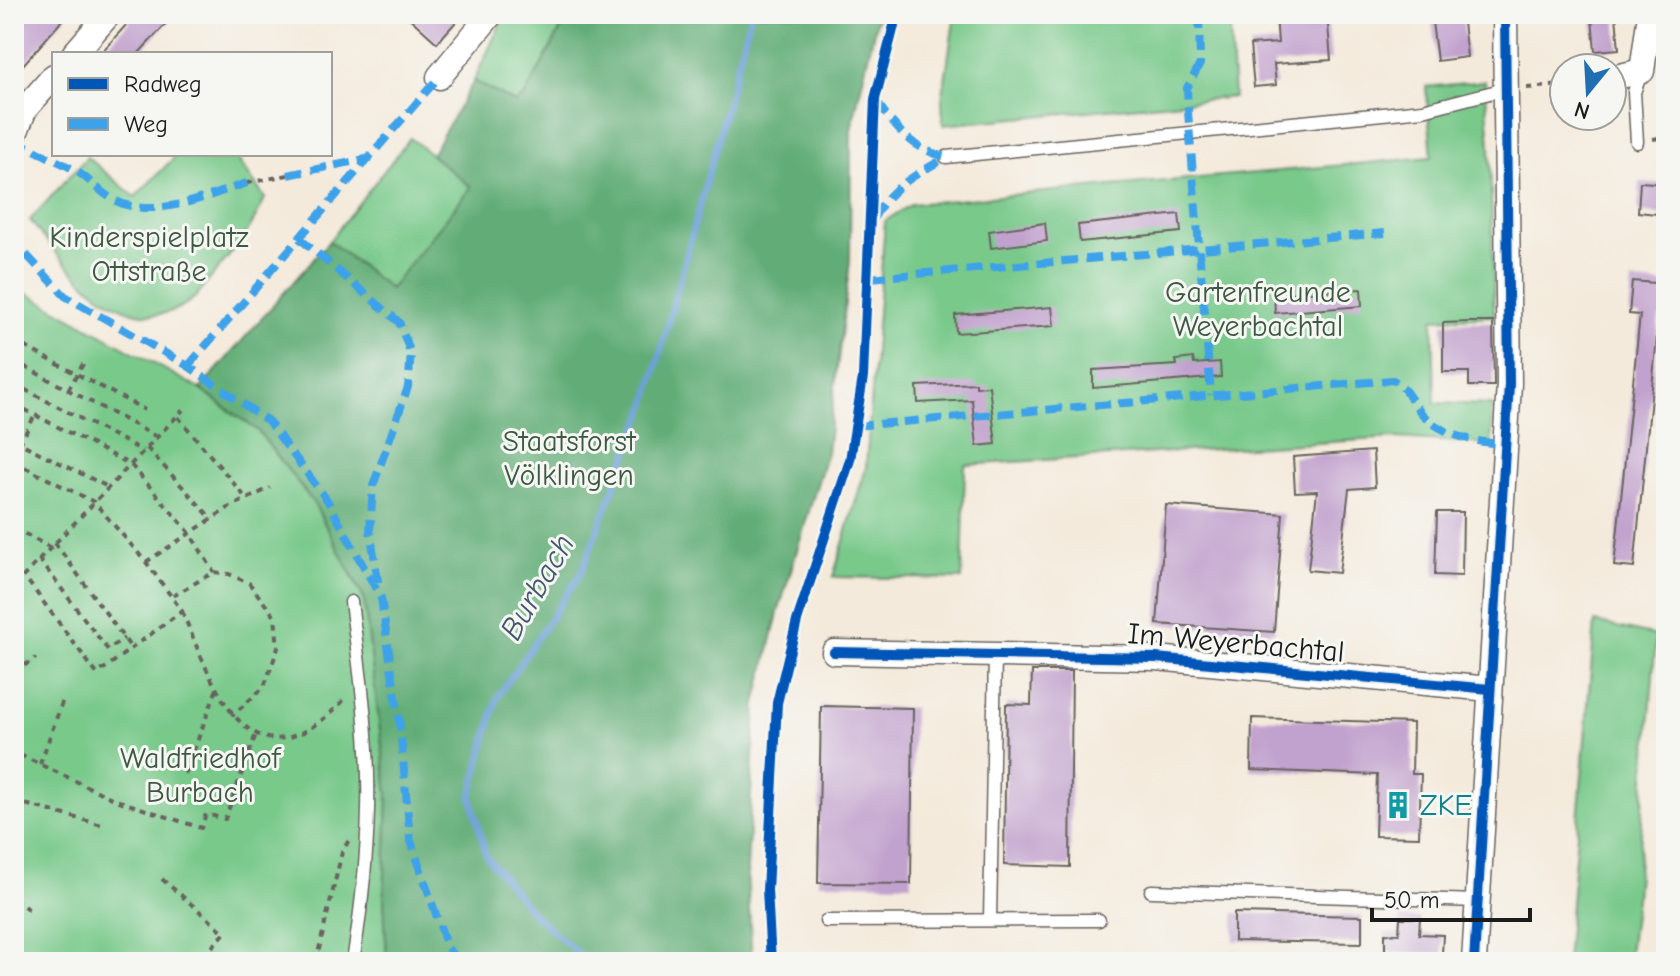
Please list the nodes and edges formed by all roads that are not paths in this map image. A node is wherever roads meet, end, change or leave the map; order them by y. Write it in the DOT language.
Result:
graph roads {
  1 [pos="109,14"];
  2 [pos="491,14"];
  3 [pos="1505,14"];
  4 [pos="1650,14"];
  5 [pos="76,52"];
  6 [pos="1642,71"];
  7 [pos="1628,74"];
  8 [pos="439,77"];
  9 [pos="52,78"];
  10 [pos="1511,89"];
  11 [pos="14,136"];
  12 [pos="1637,142"];
  13 [pos="946,157"];
  14 [pos="351,602"];
  15 [pos="834,652"];
  16 [pos="995,655"];
  17 [pos="1490,689"];
  18 [pos="1151,891"];
  19 [pos="1478,901"];
  20 [pos="990,920"];
  21 [pos="1099,920"];
  22 [pos="826,921"];
  23 [pos="1111,961"];
  24 [pos="353,962"];
  25 [pos="1156,962"];
  26 [pos="1474,962"];
  1 -- 5 [label="street"];
  2 -- 8 [label="street"];
  3 -- 10 [label="street"];
  4 -- 6 [label="street"];
  6 -- 7 [label="street"];
  6 -- 12 [label="lane"];
  9 -- 11 [label="street"];
  10 -- 13 [label="lane"];
  10 -- 17 [label="street"];
  14 -- 24 [label="lane"];
  15 -- 16 [label="street, Im Weyerbachtal"];
  16 -- 17 [label="street, Im Weyerbachtal"];
  16 -- 20 [label="lane"];
  17 -- 19 [label="street"];
  18 -- 19 [label="lane"];
  19 -- 26 [label="street"];
  20 -- 21 [label="lane"];
  20 -- 22 [label="lane"];
  23 -- 25 [label="lane"];
}
